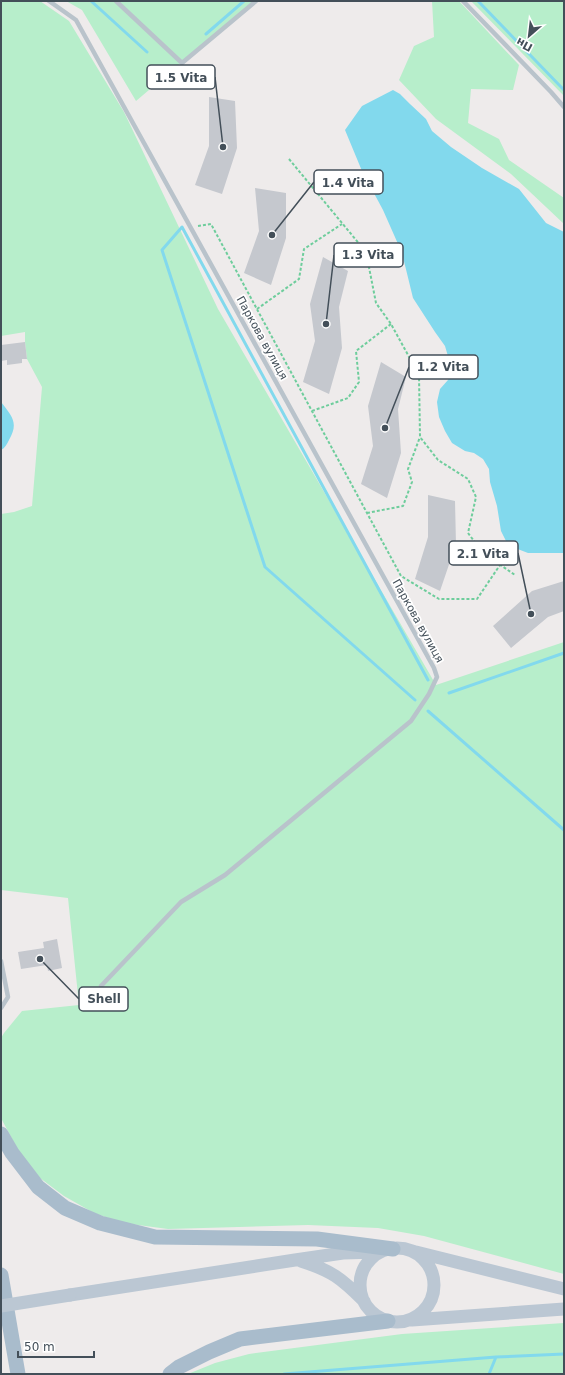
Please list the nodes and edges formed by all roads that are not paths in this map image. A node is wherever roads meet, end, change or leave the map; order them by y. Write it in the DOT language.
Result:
graph roads {
  1 [pos="49,1"];
  2 [pos="116,1"];
  3 [pos="256,1"];
  4 [pos="463,1"];
  5 [pos="564,107"];
  6 [pos="1,962"];
  7 [pos="101,986"];
  8 [pos="1,1008"];
  9 [pos="1,1134"];
  10 [pos="388,1250"];
  11 [pos="411,1251"];
  12 [pos="295,1260"];
  13 [pos="1,1275"];
  14 [pos="564,1289"];
  15 [pos="364,1301"];
  16 [pos="1,1306"];
  17 [pos="564,1309"];
  18 [pos="408,1320"];
  19 [pos="388,1321"];
  20 [pos="18,1374"];
  21 [pos="170,1374"];
  1 -- 7 [label="lane, Паркова вулиця"];
  2 -- 3 [label="lane"];
  4 -- 5 [label="lane"];
  6 -- 8 [label="lane"];
  9 -- 10 [label="main road"];
  10 -- 11 [label="main road"];
  10 -- 12 [label="main road"];
  10 -- 15 [label="main road"];
  11 -- 14 [label="main road"];
  11 -- 18 [label="main road"];
  12 -- 15 [label="main road"];
  12 -- 16 [label="main road, bridge"];
  13 -- 20 [label="main road"];
  15 -- 19 [label="main road"];
  17 -- 18 [label="main road"];
  18 -- 19 [label="main road"];
  19 -- 21 [label="main road"];
}
